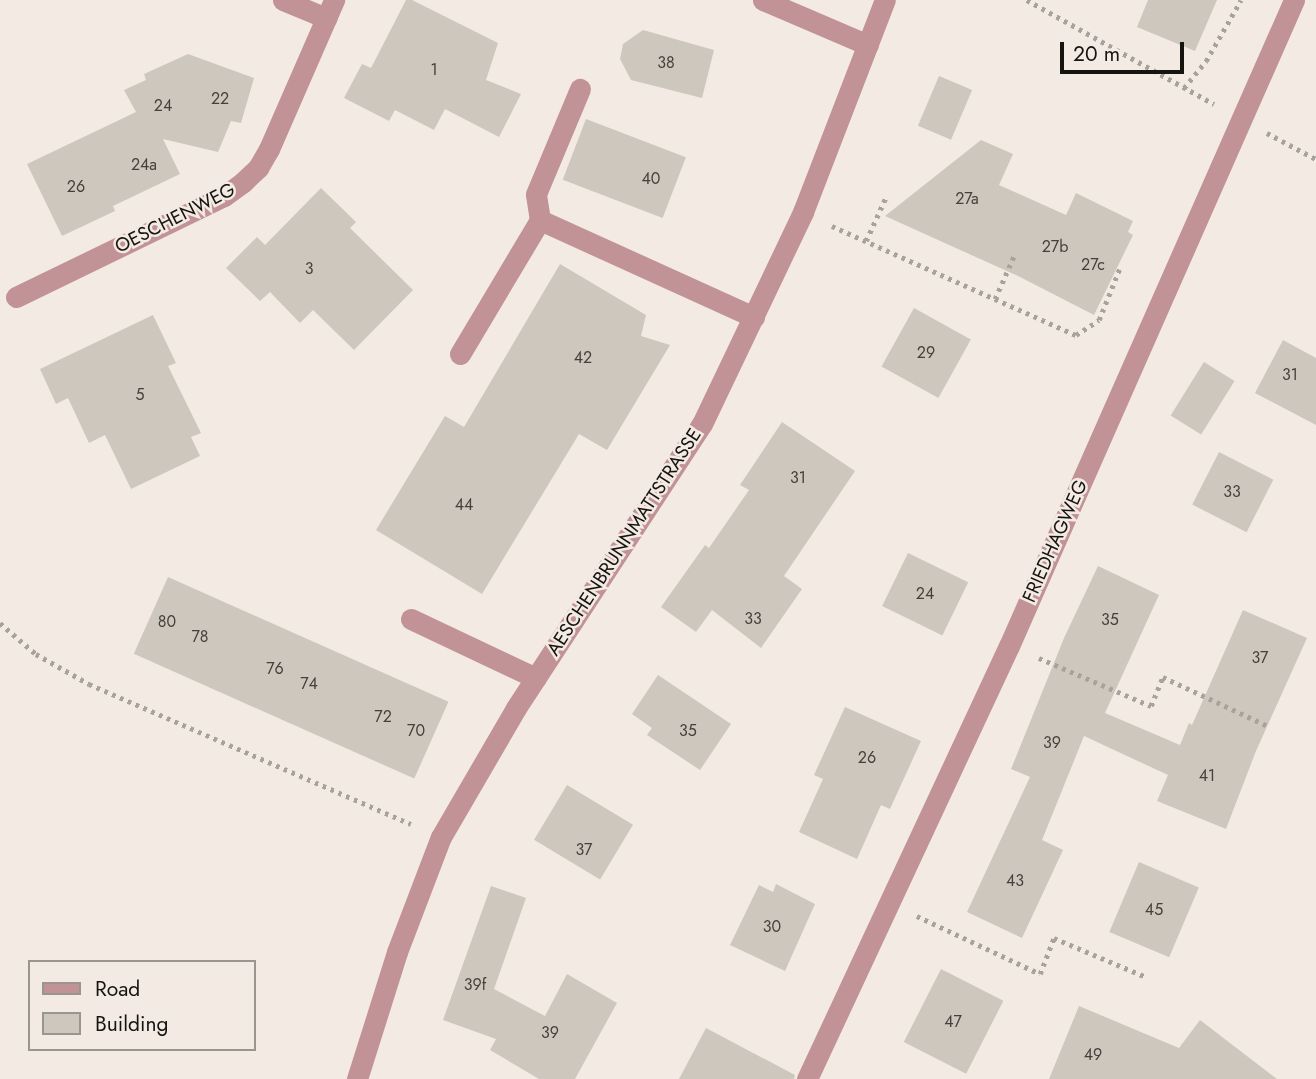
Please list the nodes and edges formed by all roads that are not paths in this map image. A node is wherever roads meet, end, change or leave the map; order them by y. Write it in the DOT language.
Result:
graph roads {
  1 [pos="283,0"];
  2 [pos="762,0"];
  3 [pos="885,0"];
  4 [pos="1294,0"];
  5 [pos="330,9"];
  6 [pos="867,45"];
  7 [pos="580,89"];
  8 [pos="540,220"];
  9 [pos="16,297"];
  10 [pos="754,317"];
  11 [pos="460,354"];
  12 [pos="411,619"];
  13 [pos="536,678"];
  14 [pos="357,1079"];
  15 [pos="807,1079"];
  1 -- 5 [label="street, OESCHENWEG"];
  2 -- 6 [label="street"];
  3 -- 6 [label="street, AESCHENBRUNNMATTSTRASSE"];
  4 -- 15 [label="street, FRIEDHAGWEG"];
  5 -- 9 [label="street, OESCHENWEG"];
  6 -- 10 [label="street, AESCHENBRUNNMATTSTRASSE"];
  7 -- 8 [label="street"];
  8 -- 10 [label="street"];
  8 -- 11 [label="street"];
  10 -- 13 [label="street, AESCHENBRUNNMATTSTRASSE"];
  12 -- 13 [label="street"];
  13 -- 14 [label="street, AESCHENBRUNNMATTSTRASSE"];
}
